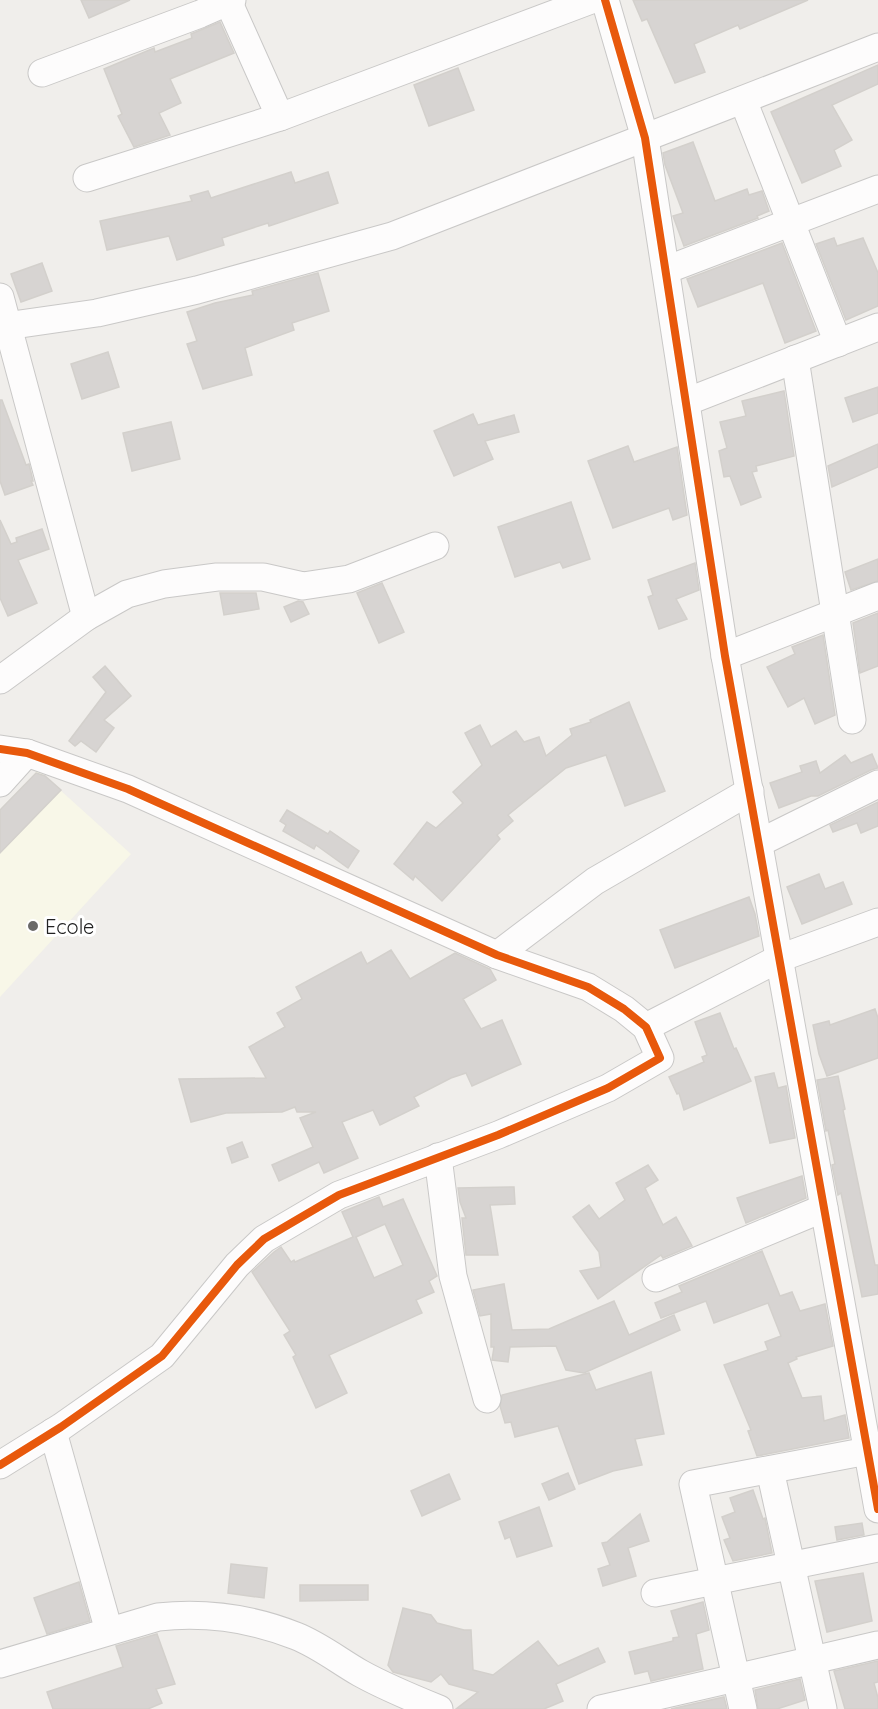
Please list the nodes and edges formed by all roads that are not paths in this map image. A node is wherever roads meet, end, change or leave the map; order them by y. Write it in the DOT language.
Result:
graph roads {
  1 [pos="591,0"];
  2 [pos="605,0"];
  3 [pos="230,1"];
  4 [pos="197,7"];
  5 [pos="553,7"];
  6 [pos="878,47"];
  7 [pos="42,73"];
  8 [pos="743,100"];
  9 [pos="280,117"];
  10 [pos="645,138"];
  11 [pos="87,178"];
  12 [pos="878,189"];
  13 [pos="792,222"];
  14 [pos="666,270"];
  15 [pos="0,297"];
  16 [pos="4,327"];
  17 [pos="877,332"];
  18 [pos="838,343"];
  19 [pos="795,359"];
  20 [pos="686,402"];
  21 [pos="435,546"];
  22 [pos="878,596"];
  23 [pos="836,612"];
  24 [pos="86,617"];
  25 [pos="725,656"];
  26 [pos="0,680"];
  27 [pos="852,720"];
  28 [pos="0,749"];
  29 [pos="27,753"];
  30 [pos="0,783"];
  31 [pos="878,784"];
  32 [pos="750,791"];
  33 [pos="759,843"];
  34 [pos="878,922"];
  35 [pos="497,955"];
  36 [pos="780,958"];
  37 [pos="646,1027"];
  38 [pos="438,1157"];
  39 [pos="824,1208"];
  40 [pos="656,1278"];
  41 [pos="488,1399"];
  42 [pos="53,1432"];
  43 [pos="873,1450"];
  44 [pos="0,1465"];
  45 [pos="770,1470"];
  46 [pos="878,1509"];
  47 [pos="878,1548"];
  48 [pos="791,1565"];
  49 [pos="715,1581"];
  50 [pos="655,1593"];
  51 [pos="109,1631"];
  52 [pos="878,1645"];
  53 [pos="813,1660"];
  54 [pos="0,1664"];
  55 [pos="736,1678"];
  56 [pos="637,1705"];
  57 [pos="439,1709"];
  58 [pos="600,1709"];
  59 [pos="743,1709"];
  60 [pos="823,1709"];
  1 -- 5 [label="street"];
  2 -- 10 [label="street"];
  3 -- 4 [label="street"];
  3 -- 9 [label="street"];
  4 -- 7 [label="street"];
  5 -- 9 [label="street"];
  6 -- 8 [label="street"];
  8 -- 10 [label="street"];
  8 -- 13 [label="street"];
  9 -- 11 [label="street"];
  10 -- 14 [label="street"];
  10 -- 16 [label="street"];
  12 -- 13 [label="street"];
  13 -- 14 [label="street"];
  13 -- 18 [label="street"];
  14 -- 20 [label="street"];
  15 -- 16 [label="street"];
  16 -- 24 [label="street"];
  17 -- 18 [label="street"];
  18 -- 19 [label="street"];
  19 -- 20 [label="street"];
  19 -- 23 [label="street"];
  20 -- 25 [label="street"];
  21 -- 24 [label="street"];
  22 -- 23 [label="street"];
  23 -- 25 [label="street"];
  23 -- 27 [label="street"];
  24 -- 26 [label="street"];
  25 -- 32 [label="street"];
  28 -- 29 [label="street"];
  29 -- 30 [label="street"];
  29 -- 35 [label="street"];
  31 -- 33 [label="street"];
  32 -- 33 [label="street"];
  32 -- 35 [label="street"];
  33 -- 36 [label="street"];
  34 -- 36 [label="street"];
  35 -- 37 [label="street"];
  36 -- 37 [label="street"];
  36 -- 39 [label="street"];
  37 -- 38 [label="street"];
  38 -- 41 [label="street"];
  38 -- 42 [label="street"];
  39 -- 40 [label="street"];
  39 -- 43 [label="street"];
  42 -- 44 [label="street"];
  42 -- 51 [label="street"];
  43 -- 45 [label="street"];
  43 -- 46 [label="street"];
  45 -- 48 [label="street"];
  45 -- 49 [label="street"];
  47 -- 48 [label="street"];
  48 -- 49 [label="street"];
  48 -- 53 [label="street"];
  49 -- 50 [label="street"];
  49 -- 55 [label="street"];
  51 -- 54 [label="street"];
  51 -- 57 [label="street"];
  52 -- 53 [label="street"];
  53 -- 55 [label="street"];
  53 -- 60 [label="street"];
  55 -- 56 [label="street"];
  55 -- 59 [label="street"];
  56 -- 58 [label="street"];
}
